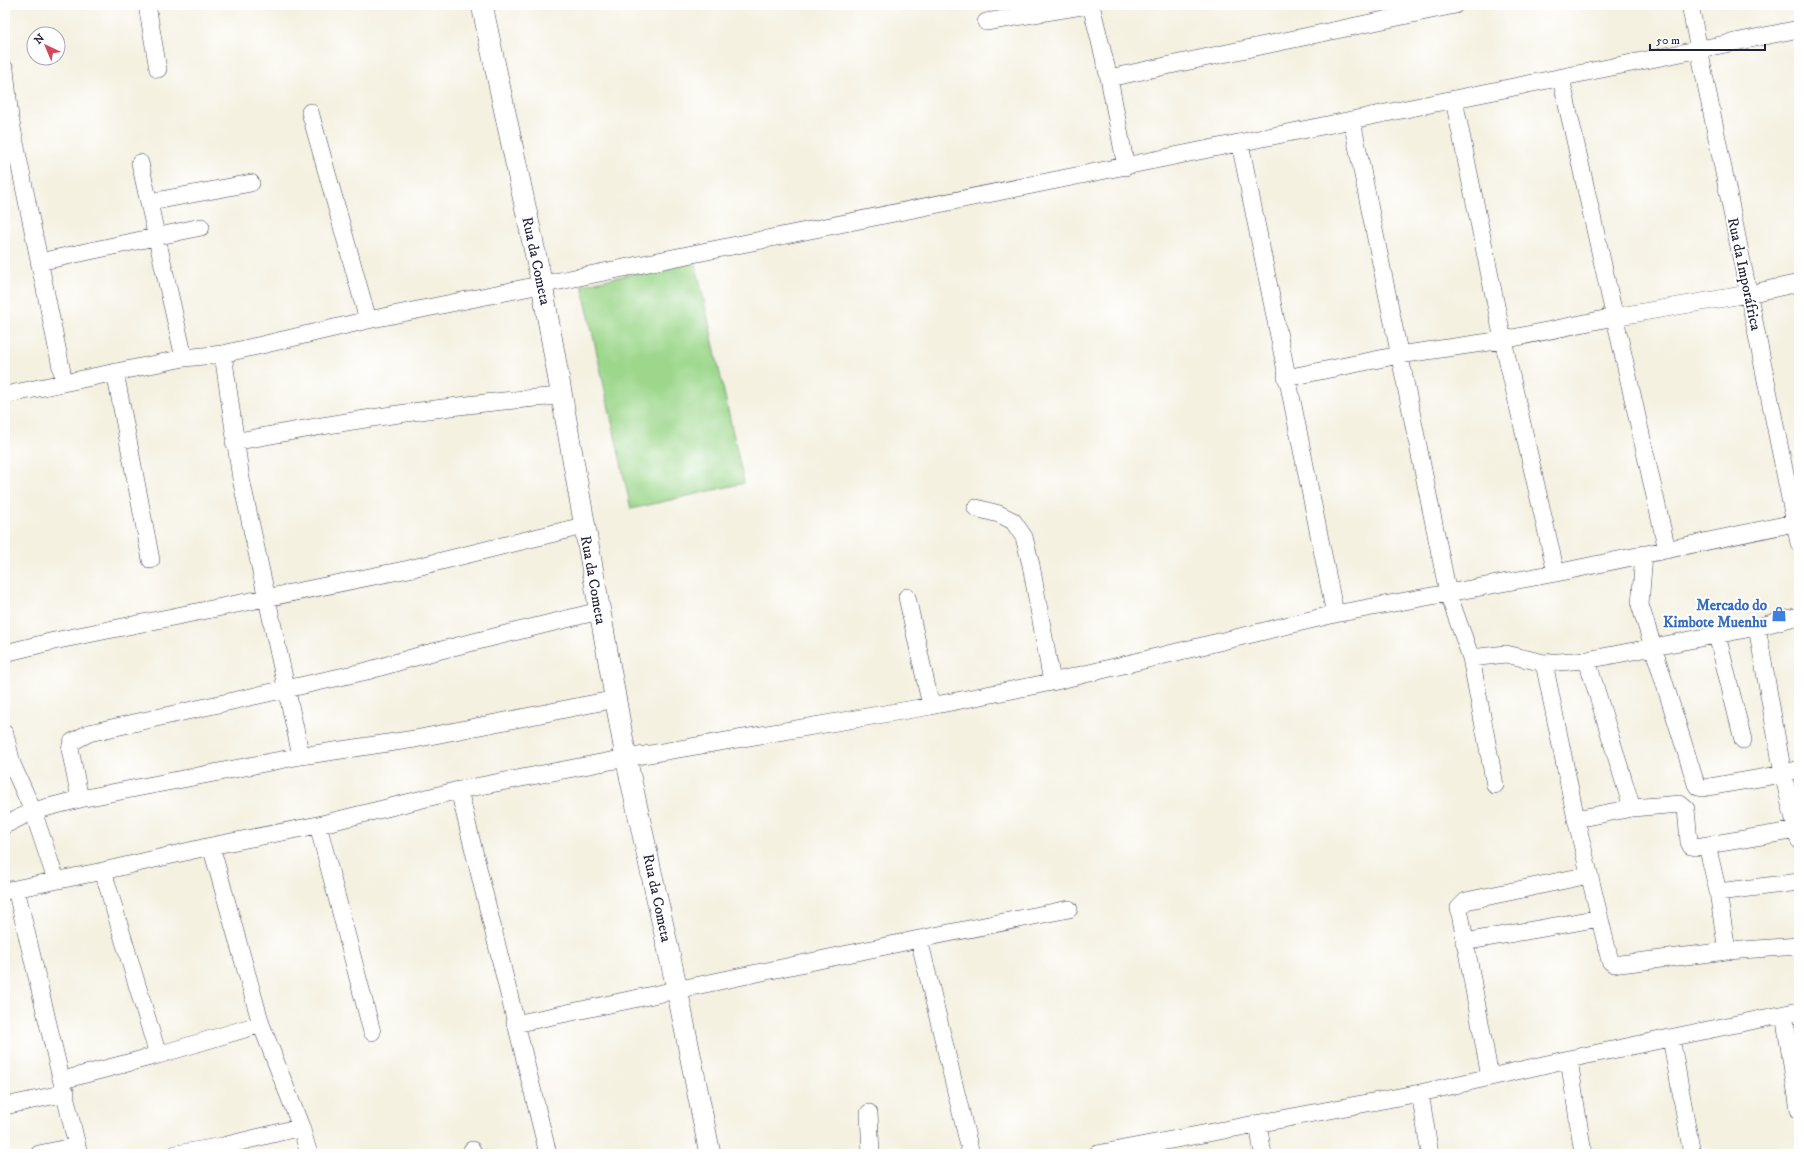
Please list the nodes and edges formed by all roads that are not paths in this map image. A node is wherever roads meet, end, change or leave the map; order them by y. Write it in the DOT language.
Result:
graph roads {
  1 [pos="147,5"];
  2 [pos="482,5"];
  3 [pos="1089,5"];
  4 [pos="1455,5"];
  5 [pos="1690,5"];
  6 [pos="986,22"];
  7 [pos="1799,29"];
  8 [pos="1698,51"];
  9 [pos="158,69"];
  10 [pos="5,71"];
  11 [pos="1109,78"];
  12 [pos="1560,78"];
  13 [pos="1454,100"];
  14 [pos="310,112"];
  15 [pos="8,118"];
  16 [pos="1352,121"];
  17 [pos="1240,143"];
  18 [pos="140,163"];
  19 [pos="1126,166"];
  20 [pos="250,183"];
  21 [pos="150,202"];
  22 [pos="201,227"];
  23 [pos="157,238"];
  24 [pos="39,262"];
  25 [pos="1799,283"];
  26 [pos="542,285"];
  27 [pos="1748,294"];
  28 [pos="1614,317"];
  29 [pos="368,320"];
  30 [pos="1503,340"];
  31 [pos="223,354"];
  32 [pos="1399,355"];
  33 [pos="184,358"];
  34 [pos="115,372"];
  35 [pos="1286,378"];
  36 [pos="64,382"];
  37 [pos="5,395"];
  38 [pos="561,396"];
  39 [pos="234,442"];
  40 [pos="976,508"];
  41 [pos="1797,522"];
  42 [pos="583,526"];
  43 [pos="1799,544"];
  44 [pos="1667,550"];
  45 [pos="1644,554"];
  46 [pos="151,560"];
  47 [pos="1556,573"];
  48 [pos="1448,593"];
  49 [pos="907,597"];
  50 [pos="266,598"];
  51 [pos="599,611"];
  52 [pos="1335,614"];
  53 [pos="1799,616"];
  54 [pos="1757,627"];
  55 [pos="1718,635"];
  56 [pos="1653,648"];
  57 [pos="5,653"];
  58 [pos="1471,658"];
  59 [pos="1587,660"];
  60 [pos="1544,664"];
  61 [pos="1052,682"];
  62 [pos="287,688"];
  63 [pos="616,699"];
  64 [pos="931,706"];
  65 [pos="5,734"];
  66 [pos="1743,740"];
  67 [pos="301,756"];
  68 [pos="626,758"];
  69 [pos="9,766"];
  70 [pos="1799,769"];
  71 [pos="1783,774"];
  72 [pos="1495,785"];
  73 [pos="459,790"];
  74 [pos="80,799"];
  75 [pos="1632,808"];
  76 [pos="32,811"];
  77 [pos="1576,819"];
  78 [pos="5,825"];
  79 [pos="318,825"];
  80 [pos="1798,835"];
  81 [pos="210,846"];
  82 [pos="1707,846"];
  83 [pos="103,871"];
  84 [pos="1589,875"];
  85 [pos="56,880"];
  86 [pos="1799,882"];
  87 [pos="11,890"];
  88 [pos="1718,892"];
  89 [pos="1069,909"];
  90 [pos="1600,918"];
  91 [pos="919,939"];
  92 [pos="1464,942"];
  93 [pos="1799,946"];
  94 [pos="1727,951"];
  95 [pos="677,989"];
  96 [pos="1791,1012"];
  97 [pos="261,1024"];
  98 [pos="515,1024"];
  99 [pos="372,1032"];
  100 [pos="1671,1038"];
  101 [pos="158,1055"];
  102 [pos="1568,1059"];
  103 [pos="1490,1077"];
  104 [pos="64,1086"];
  105 [pos="1420,1093"];
  106 [pos="5,1106"];
  107 [pos="1799,1110"];
  108 [pos="869,1113"];
  109 [pos="1258,1124"];
  110 [pos="302,1127"];
  111 [pos="78,1150"];
  112 [pos="39,1154"];
  113 [pos="176,1154"];
  114 [pos="309,1154"];
  115 [pos="548,1154"];
  116 [pos="710,1154"];
  117 [pos="871,1154"];
  118 [pos="971,1154"];
  119 [pos="1097,1154"];
  120 [pos="1263,1154"];
  121 [pos="1430,1154"];
  122 [pos="1583,1154"];
  123 [pos="1692,1154"];
  1 -- 9 [label="street"];
  2 -- 26 [label="street, Rua da Cometa"];
  3 -- 6 [label="street"];
  3 -- 11 [label="street"];
  4 -- 11 [label="street"];
  5 -- 8 [label="street, Rua da Imporáfrica"];
  7 -- 8 [label="street"];
  8 -- 12 [label="street"];
  8 -- 27 [label="street, Rua da Imporáfrica"];
  10 -- 15 [label="street"];
  11 -- 19 [label="street"];
  12 -- 13 [label="street"];
  12 -- 28 [label="street"];
  13 -- 16 [label="street"];
  13 -- 30 [label="street"];
  14 -- 29 [label="street"];
  15 -- 24 [label="street"];
  16 -- 17 [label="street"];
  16 -- 32 [label="street"];
  17 -- 19 [label="street"];
  17 -- 35 [label="street"];
  18 -- 21 [label="street"];
  19 -- 26 [label="street"];
  20 -- 21 [label="street"];
  21 -- 23 [label="street"];
  22 -- 23 [label="street"];
  23 -- 24 [label="street"];
  23 -- 33 [label="street"];
  24 -- 36 [label="street"];
  25 -- 27 [label="street"];
  26 -- 29 [label="street"];
  26 -- 38 [label="street, Rua da Cometa"];
  27 -- 28 [label="street"];
  27 -- 41 [label="street, Rua da Imporáfrica"];
  28 -- 30 [label="street"];
  28 -- 44 [label="street"];
  29 -- 31 [label="street"];
  30 -- 32 [label="street"];
  30 -- 47 [label="street"];
  31 -- 33 [label="street"];
  31 -- 39 [label="street"];
  32 -- 35 [label="street"];
  32 -- 48 [label="street"];
  33 -- 34 [label="street"];
  34 -- 36 [label="street"];
  34 -- 46 [label="street"];
  35 -- 52 [label="street"];
  36 -- 37 [label="street"];
  38 -- 39 [label="street"];
  38 -- 42 [label="street, Rua da Cometa"];
  39 -- 50 [label="street"];
  40 -- 61 [label="street"];
  41 -- 43 [label="street, Rua da Imporáfrica"];
  41 -- 44 [label="street"];
  42 -- 50 [label="street"];
  42 -- 51 [label="street, Rua da Cometa"];
  44 -- 45 [label="street"];
  45 -- 47 [label="street"];
  45 -- 56 [label="street"];
  47 -- 48 [label="street"];
  48 -- 52 [label="street"];
  48 -- 58 [label="street"];
  49 -- 64 [label="street"];
  50 -- 57 [label="street"];
  50 -- 62 [label="street"];
  51 -- 62 [label="street"];
  51 -- 63 [label="street, Rua da Cometa"];
  52 -- 61 [label="street"];
  53 -- 54 [label="street"];
  54 -- 55 [label="street"];
  54 -- 71 [label="street"];
  55 -- 56 [label="street"];
  55 -- 66 [label="street"];
  56 -- 59 [label="street"];
  56 -- 71 [label="street"];
  58 -- 60 [label="street"];
  58 -- 72 [label="street"];
  59 -- 60 [label="street"];
  59 -- 75 [label="street"];
  60 -- 77 [label="street"];
  61 -- 64 [label="street"];
  62 -- 67 [label="street"];
  62 -- 74 [label="street"];
  63 -- 67 [label="street"];
  63 -- 68 [label="street, Rua da Cometa"];
  64 -- 68 [label="street"];
  65 -- 69 [label="street"];
  67 -- 74 [label="street"];
  68 -- 73 [label="street"];
  68 -- 95 [label="street, Rua da Cometa"];
  69 -- 76 [label="street"];
  70 -- 71 [label="street"];
  71 -- 80 [label="street"];
  73 -- 79 [label="street"];
  73 -- 98 [label="street"];
  74 -- 76 [label="street"];
  75 -- 77 [label="street"];
  75 -- 82 [label="street"];
  76 -- 78 [label="street"];
  76 -- 85 [label="street"];
  77 -- 84 [label="street"];
  79 -- 81 [label="street"];
  79 -- 99 [label="street"];
  80 -- 82 [label="street"];
  81 -- 83 [label="street"];
  81 -- 97 [label="street"];
  82 -- 88 [label="street"];
  83 -- 85 [label="street"];
  83 -- 101 [label="street"];
  84 -- 90 [label="street"];
  84 -- 92 [label="street"];
  85 -- 87 [label="street"];
  86 -- 88 [label="street"];
  87 -- 104 [label="street"];
  88 -- 94 [label="street"];
  89 -- 91 [label="street"];
  90 -- 92 [label="street"];
  90 -- 94 [label="street"];
  91 -- 95 [label="street"];
  91 -- 118 [label="street"];
  92 -- 103 [label="street"];
  93 -- 94 [label="street"];
  95 -- 98 [label="street"];
  95 -- 116 [label="street, Rua da Cometa"];
  96 -- 100 [label="street"];
  96 -- 107 [label="street"];
  97 -- 101 [label="street"];
  97 -- 110 [label="street"];
  98 -- 115 [label="street"];
  100 -- 102 [label="street"];
  100 -- 123 [label="street"];
  101 -- 104 [label="street"];
  102 -- 103 [label="street"];
  102 -- 122 [label="street"];
  103 -- 105 [label="street"];
  104 -- 106 [label="street"];
  104 -- 111 [label="street"];
  105 -- 109 [label="street"];
  105 -- 121 [label="street"];
  108 -- 117 [label="street"];
  109 -- 119 [label="street"];
  109 -- 120 [label="street"];
  110 -- 113 [label="street"];
  110 -- 114 [label="street"];
  111 -- 112 [label="street"];
}
